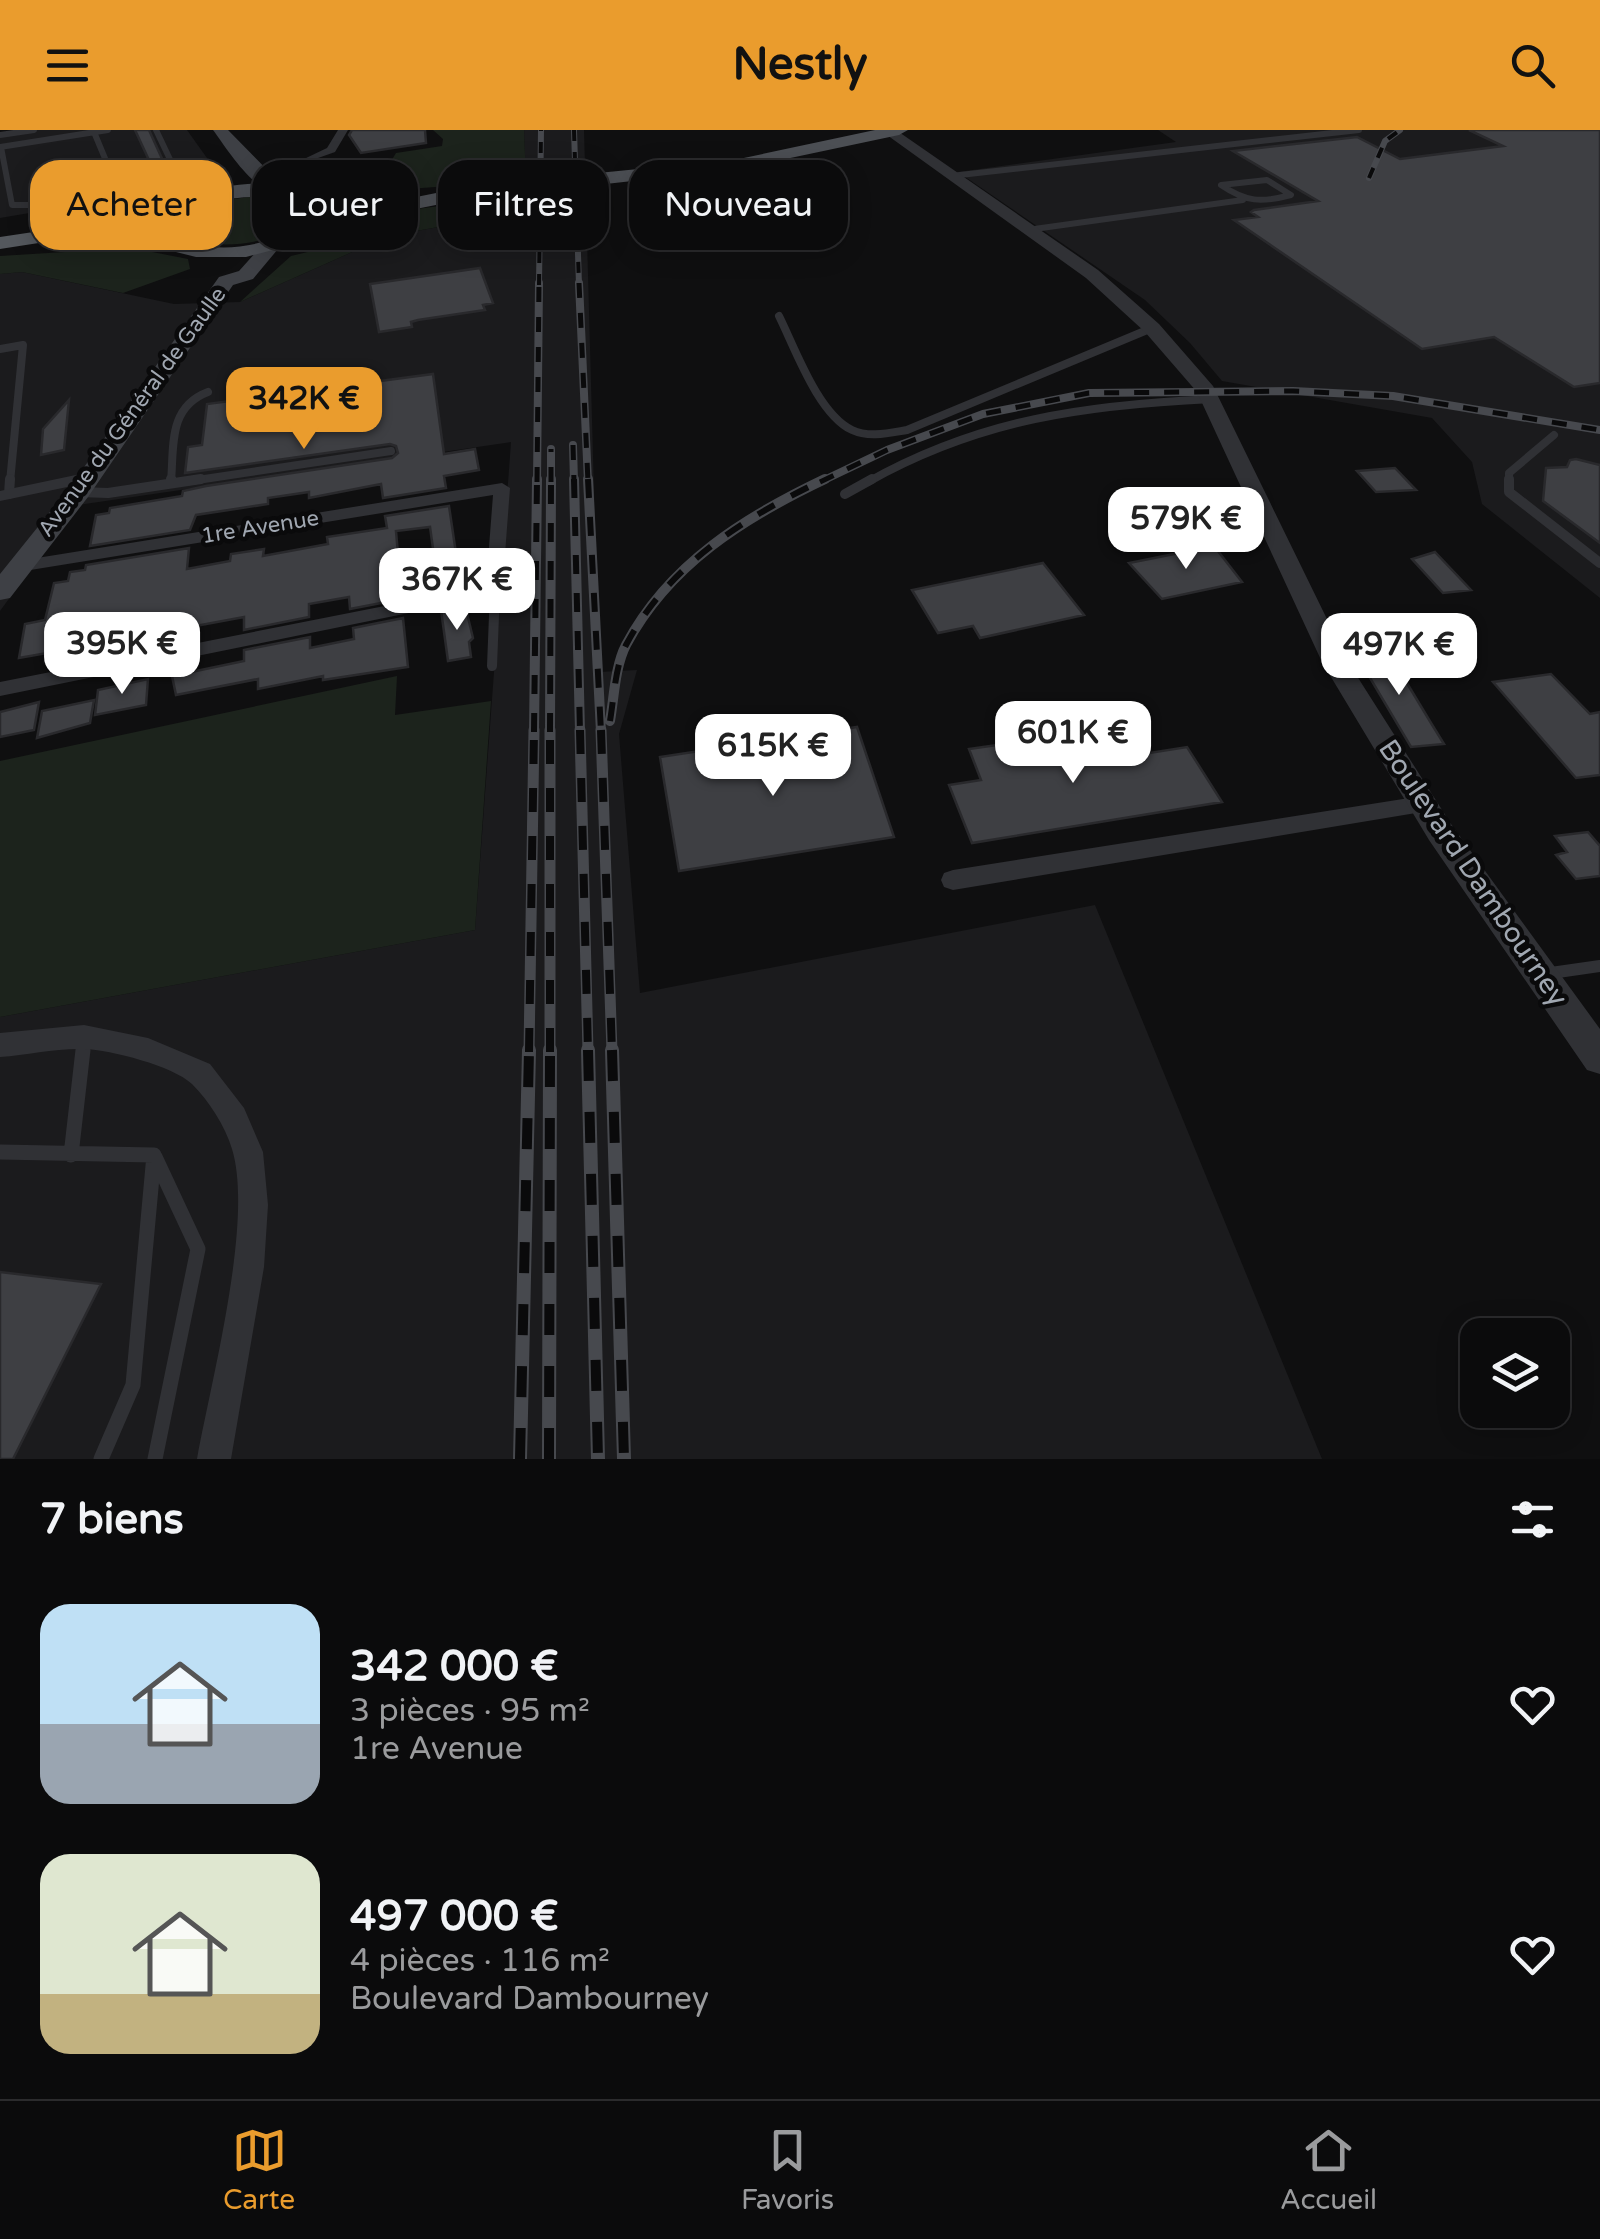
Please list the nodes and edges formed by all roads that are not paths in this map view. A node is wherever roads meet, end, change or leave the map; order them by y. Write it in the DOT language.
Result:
graph roads {
  1 [pos="34,130"];
  2 [pos="108,130"];
  3 [pos="156,130"];
  4 [pos="220,130"];
  5 [pos="343,130"];
  6 [pos="1359,130"];
  7 [pos="94,132"];
  8 [pos="885,132"];
  9 [pos="0,135"];
  10 [pos="0,147"];
  11 [pos="170,160"];
  12 [pos="310,160"];
  13 [pos="233,166"];
  14 [pos="252,175"];
  15 [pos="949,175"];
  16 [pos="609,177"];
  17 [pos="1242,200"];
  18 [pos="1027,230"];
  19 [pos="30,240"];
  20 [pos="0,242"];
  21 [pos="30,247"];
  22 [pos="252,247"];
  23 [pos="192,250"];
  24 [pos="268,250"];
  25 [pos="0,251"];
  26 [pos="206,252"];
  27 [pos="226,280"];
  28 [pos="779,316"];
  29 [pos="1152,328"];
  30 [pos="0,348"];
  31 [pos="208,392"];
  32 [pos="1212,399"];
  33 [pos="1554,435"];
  34 [pos="391,451"];
  35 [pos="171,483"];
  36 [pos="85,484"];
  37 [pos="845,494"];
  38 [pos="4,495"];
  39 [pos="1600,563"];
  40 [pos="18,566"];
  41 [pos="495,590"];
  42 [pos="0,592"];
  43 [pos="492,666"];
  44 [pos="0,689"];
  45 [pos="1422,804"];
  46 [pos="954,880"];
  47 [pos="1600,966"];
  48 [pos="1540,974"];
  49 [pos="84,1037"];
  50 [pos="0,1045"];
  51 [pos="1600,1058"];
  52 [pos="0,1152"];
  53 [pos="71,1155"];
  54 [pos="154,1155"];
  55 [pos="101,1459"];
  56 [pos="155,1459"];
  57 [pos="214,1459"];
  1 -- 9 [label="lane"];
  2 -- 7 [label="lane"];
  3 -- 11 [label="lane"];
  4 -- 13 [label="main road"];
  5 -- 12 [label="street"];
  6 -- 15 [label="lane"];
  7 -- 10 [label="lane"];
  7 -- 10 [label="lane"];
  8 -- 15 [label="street, Boulevard Dambourney"];
  8 -- 16 [label="main road, bridge"];
  13 -- 14 [label="main road"];
  15 -- 18 [label="street, Boulevard Dambourney"];
  17 -- 17 [label="lane"];
  17 -- 18 [label="lane"];
  18 -- 29 [label="street, Boulevard Dambourney"];
  19 -- 20 [label="highway"];
  21 -- 25 [label="highway"];
  22 -- 26 [label="main road"];
  23 -- 26 [label="main road"];
  24 -- 27 [label="main road, Avenue du Général de Gaulle"];
  26 -- 27 [label="main road, Avenue du Général de Gaulle"];
  27 -- 36 [label="main road, Avenue du Général de Gaulle"];
  28 -- 29 [label="lane"];
  29 -- 32 [label="street, Boulevard Dambourney"];
  30 -- 38 [label="lane"];
  31 -- 35 [label="lane"];
  32 -- 37 [label="lane"];
  32 -- 45 [label="street, Boulevard Dambourney"];
  33 -- 39 [label="lane"];
  34 -- 35 [label="lane"];
  35 -- 36 [label="lane"];
  36 -- 38 [label="street"];
  36 -- 40 [label="main road, Avenue du Général de Gaulle"];
  40 -- 41 [label="street, 1re Avenue"];
  40 -- 42 [label="main road, Avenue du Général de Gaulle"];
  41 -- 43 [label="lane"];
  41 -- 44 [label="street"];
  45 -- 46 [label="street"];
  45 -- 48 [label="street, Boulevard Dambourney"];
  47 -- 48 [label="lane"];
  48 -- 51 [label="street, Boulevard Dambourney"];
  49 -- 50 [label="street"];
  49 -- 53 [label="lane"];
  49 -- 57 [label="street"];
  52 -- 53 [label="lane"];
  53 -- 54 [label="lane"];
  54 -- 55 [label="lane"];
  54 -- 56 [label="lane"];
}
